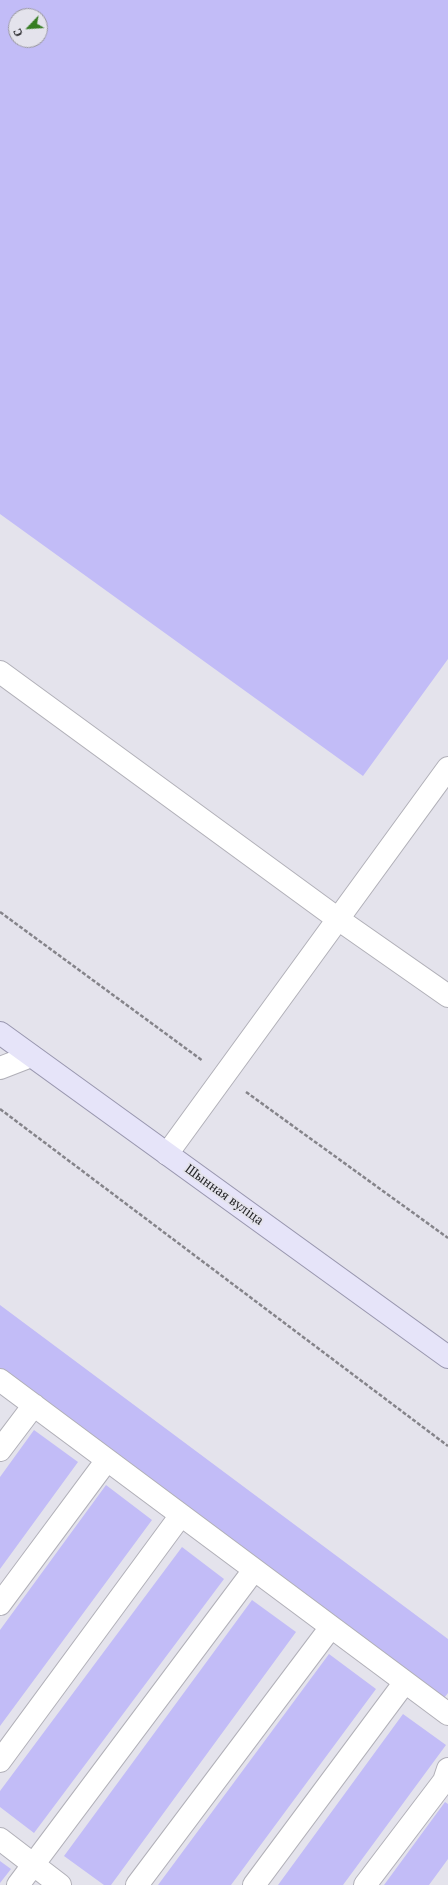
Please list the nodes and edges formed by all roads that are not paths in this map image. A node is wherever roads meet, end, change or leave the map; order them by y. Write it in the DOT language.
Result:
graph roads {
  1 [pos="0,672"];
  2 [pos="448,768"];
  3 [pos="338,919"];
  4 [pos="448,996"];
  5 [pos="0,1033"];
  6 [pos="31,1056"];
  7 [pos="0,1068"];
  8 [pos="168,1154"];
  9 [pos="448,1358"];
  10 [pos="0,1380"];
  11 [pos="34,1405"];
  12 [pos="0,1450"];
  13 [pos="107,1460"];
  14 [pos="181,1515"];
  15 [pos="254,1570"];
  16 [pos="0,1604"];
  17 [pos="331,1627"];
  18 [pos="405,1682"];
  19 [pos="448,1714"];
  20 [pos="0,1761"];
  21 [pos="448,1769"];
  22 [pos="0,1839"];
  23 [pos="34,1865"];
  24 [pos="18,1885"];
  25 [pos="60,1885"];
  26 [pos="137,1885"];
  27 [pos="254,1885"];
  28 [pos="365,1885"];
  1 -- 3 [label="lane"];
  2 -- 3 [label="lane"];
  3 -- 4 [label="lane"];
  3 -- 8 [label="lane"];
  5 -- 6 [label="main road, Шынная вуліца"];
  6 -- 7 [label="lane"];
  6 -- 8 [label="main road, Шынная вуліца"];
  8 -- 9 [label="main road, Шынная вуліца"];
  10 -- 11 [label="lane"];
  11 -- 12 [label="lane"];
  11 -- 13 [label="lane"];
  13 -- 14 [label="lane"];
  13 -- 16 [label="lane"];
  14 -- 15 [label="lane"];
  14 -- 20 [label="lane"];
  15 -- 17 [label="lane"];
  15 -- 23 [label="lane"];
  17 -- 18 [label="lane"];
  17 -- 26 [label="lane"];
  18 -- 19 [label="lane"];
  18 -- 27 [label="lane"];
  21 -- 28 [label="lane"];
  22 -- 23 [label="lane"];
  23 -- 24 [label="lane"];
  23 -- 25 [label="lane"];
}
